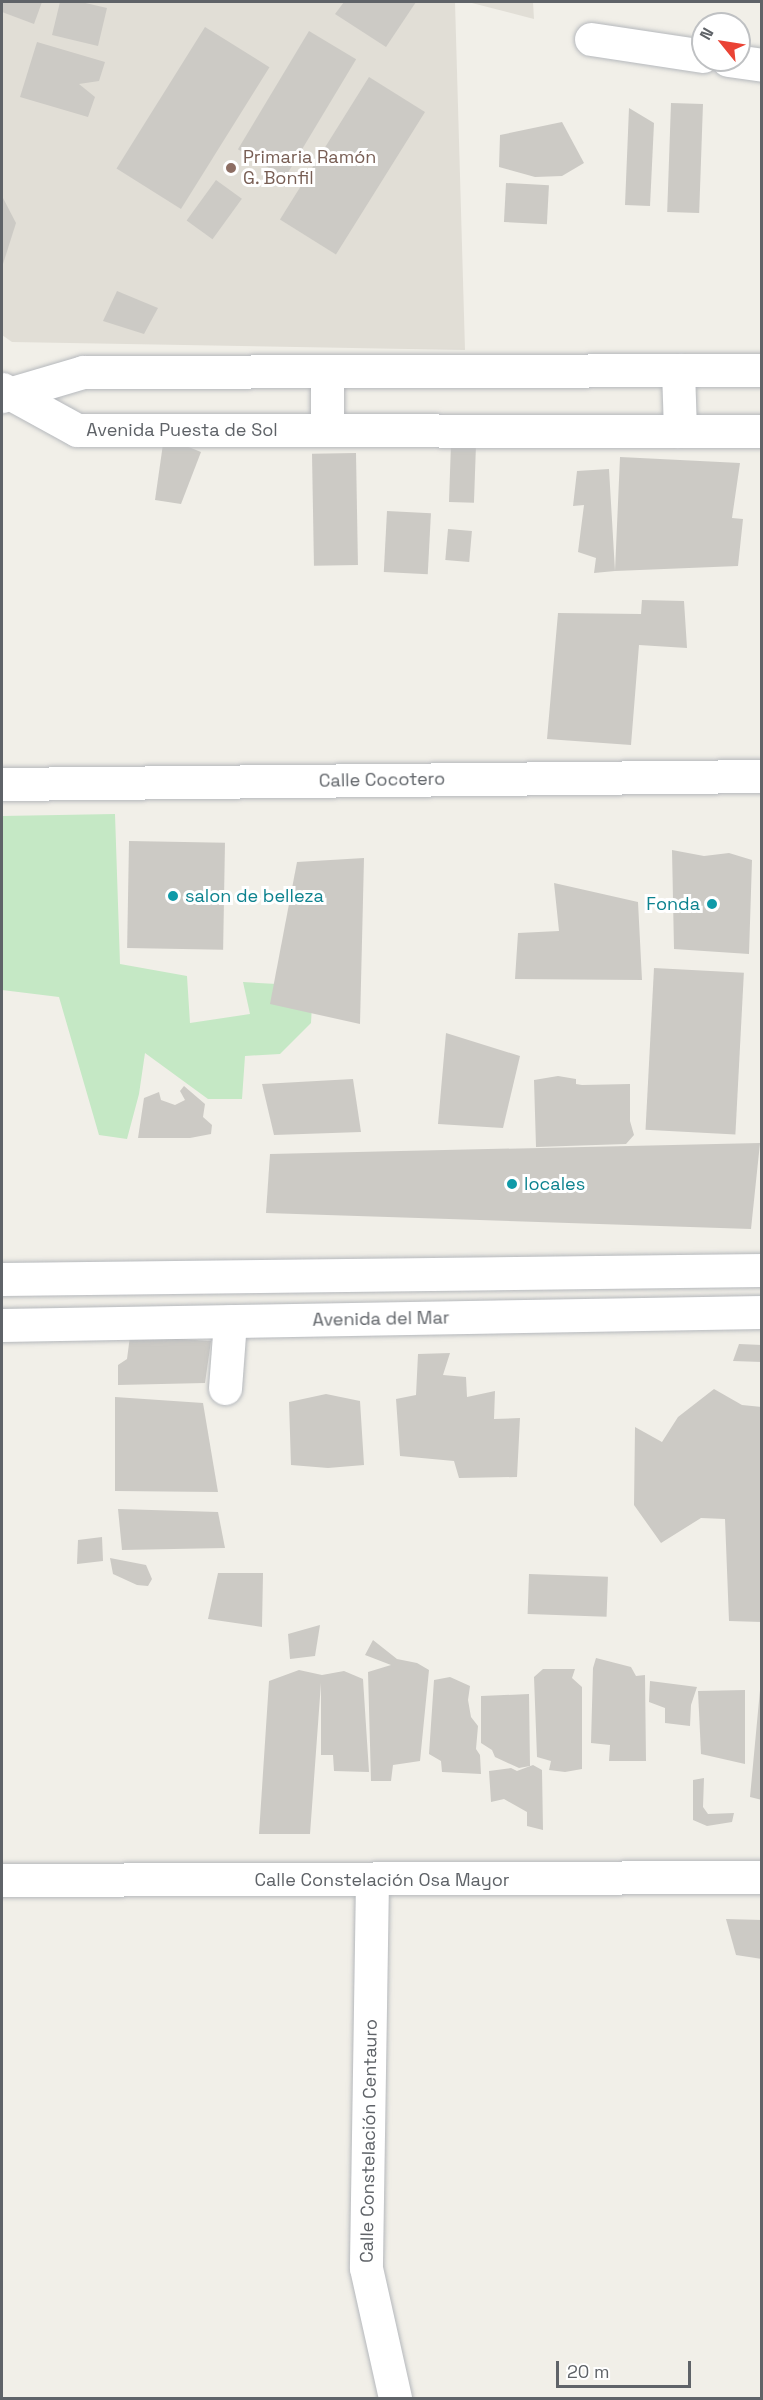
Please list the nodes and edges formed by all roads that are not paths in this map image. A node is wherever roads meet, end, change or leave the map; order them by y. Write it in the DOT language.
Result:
graph roads {
  1 [pos="591,39"];
  2 [pos="691,54"];
  3 [pos="678,370"];
  4 [pos="762,370"];
  5 [pos="327,371"];
  6 [pos="4,393"];
  7 [pos="327,430"];
  8 [pos="680,431"];
  9 [pos="762,431"];
  10 [pos="762,776"];
  11 [pos="2,784"];
  12 [pos="762,1270"];
  13 [pos="2,1279"];
  14 [pos="762,1312"];
  15 [pos="230,1321"];
  16 [pos="2,1325"];
  17 [pos="225,1388"];
  18 [pos="762,1877"];
  19 [pos="2,1880"];
  20 [pos="372,1880"];
  21 [pos="395,2398"];
  1 -- 2 [label="street"];
  3 -- 4 [label="street, Avenida Puesta de Sol"];
  3 -- 5 [label="street, Avenida Puesta de Sol"];
  3 -- 8 [label="street"];
  5 -- 6 [label="street, Avenida Puesta de Sol"];
  5 -- 7 [label="street"];
  6 -- 7 [label="street, Avenida Puesta de Sol"];
  7 -- 8 [label="street, Avenida Puesta de Sol"];
  8 -- 9 [label="street, Avenida Puesta de Sol"];
  10 -- 11 [label="street, Calle Cocotero"];
  12 -- 13 [label="street"];
  14 -- 15 [label="street, Avenida del Mar"];
  15 -- 16 [label="street, Avenida del Mar"];
  15 -- 17 [label="street"];
  18 -- 20 [label="street, Calle Constelación Osa Mayor"];
  19 -- 20 [label="street, Calle Constelación Osa Mayor"];
  20 -- 21 [label="street, Calle Constelación Centauro"];
}
